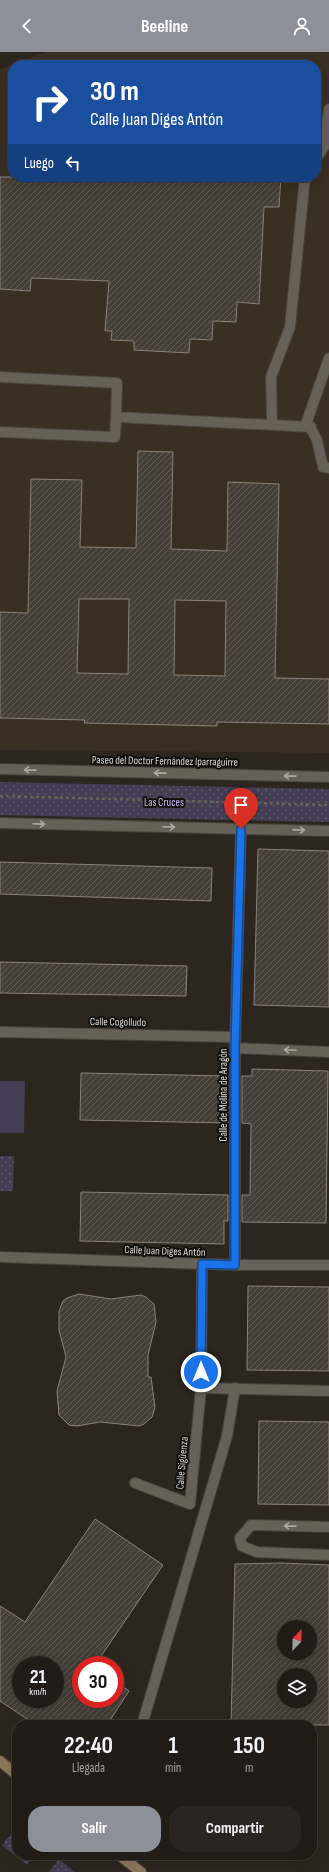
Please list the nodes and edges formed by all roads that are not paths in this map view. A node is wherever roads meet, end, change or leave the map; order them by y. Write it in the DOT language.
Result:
graph roads {
  1 [pos="329,109"];
  2 [pos="321,152"];
  3 [pos="304,182"];
  4 [pos="329,358"];
  5 [pos="0,377"];
  6 [pos="116,417"];
  7 [pos="272,425"];
  8 [pos="311,427"];
  9 [pos="0,432"];
  10 [pos="329,468"];
  11 [pos="0,769"];
  12 [pos="329,777"];
  13 [pos="0,822"];
  14 [pos="241,829"];
  15 [pos="329,831"];
  16 [pos="0,1032"];
  17 [pos="235,1037"];
  18 [pos="235,1048"];
  19 [pos="329,1052"];
  20 [pos="0,1257"];
  21 [pos="202,1264"];
  22 [pos="235,1265"];
  23 [pos="329,1266"];
  24 [pos="201,1388"];
  25 [pos="236,1388"];
  26 [pos="329,1392"];
  27 [pos="135,1483"];
  28 [pos="329,1527"];
  29 [pos="329,1555"];
  30 [pos="143,1720"];
  31 [pos="0,1761"];
  32 [pos="12,1771"];
  33 [pos="125,1860"];
  34 [pos="141,1872"];
  1 -- 2 [label="street"];
  3 -- 7 [label="street"];
  4 -- 8 [label="street"];
  5 -- 6 [label="street"];
  6 -- 7 [label="street"];
  6 -- 9 [label="street"];
  7 -- 8 [label="street"];
  8 -- 10 [label="street"];
  12 -- 11 [label="street, Paseo del Doctor Fernández Iparraguirre, one-way"];
  13 -- 14 [label="street, one-way"];
  14 -- 15 [label="street, one-way"];
  14 -- 17 [label="street, Calle de Molina de Aragón"];
  16 -- 17 [label="street, Calle Cogolludo"];
  17 -- 18 [label="street, Calle de Molina de Aragón"];
  19 -- 18 [label="street, one-way"];
  18 -- 22 [label="street, Calle de Molina de Aragón"];
  20 -- 21 [label="street, Calle Juan Diges Antón"];
  21 -- 22 [label="street, Calle Juan Diges Antón"];
  21 -- 24 [label="street, Calle Sigüenza"];
  22 -- 23 [label="street, Calle Juan Diges Antón"];
  24 -- 25 [label="street"];
  24 -- 27 [label="street, Calle Sigüenza"];
  25 -- 26 [label="street"];
  25 -- 30 [label="street"];
  28 -- 29 [label="street, one-way"];
  31 -- 32 [label="street"];
  33 -- 34 [label="street"];
}
